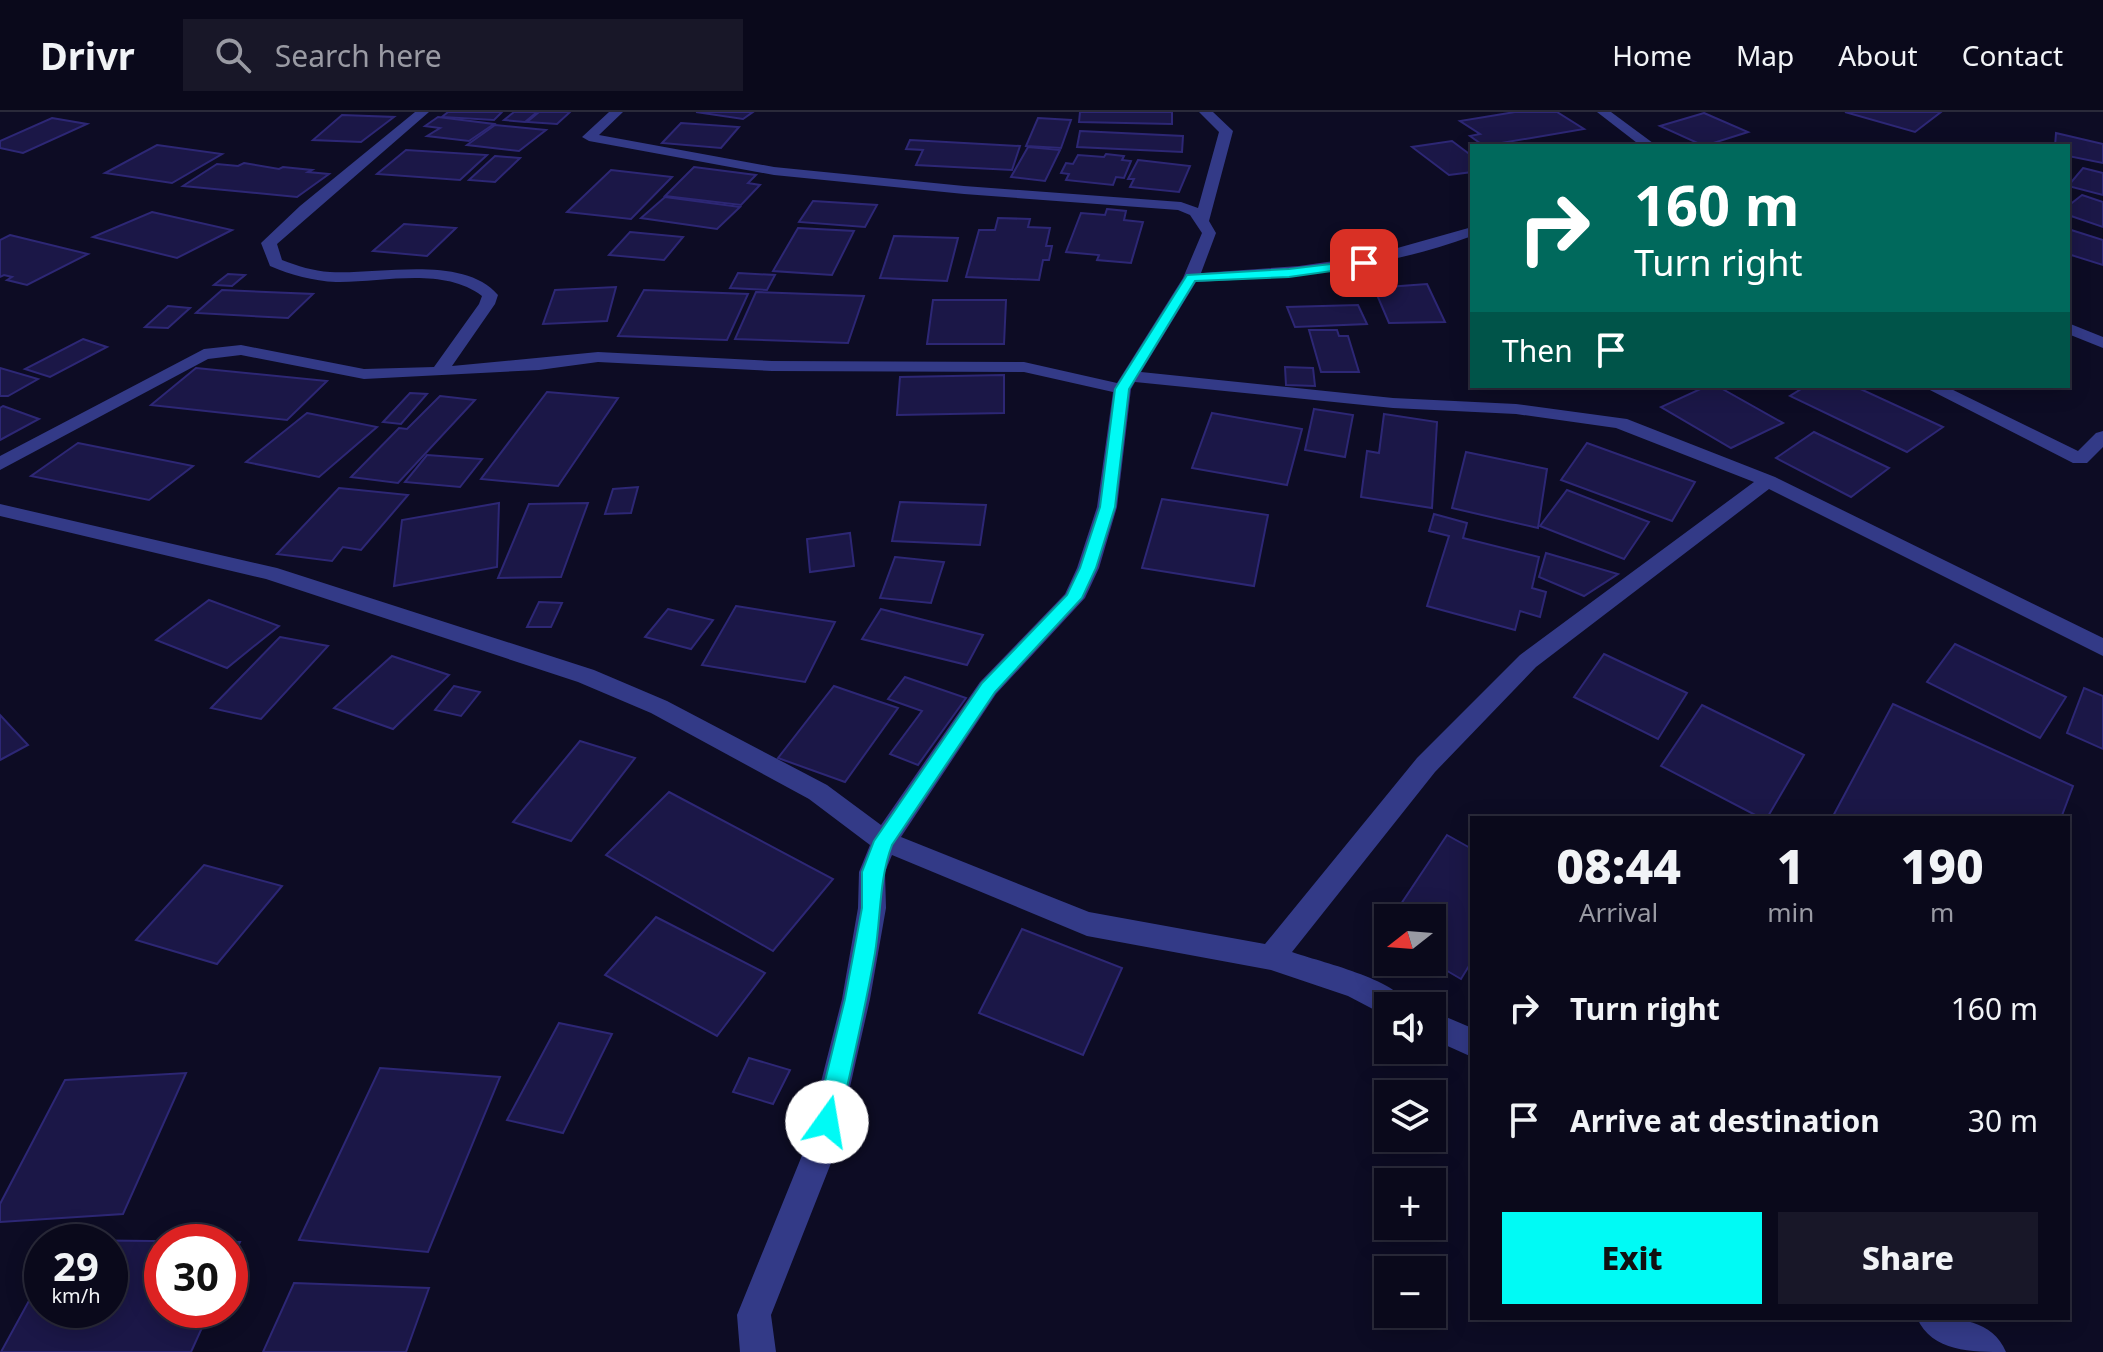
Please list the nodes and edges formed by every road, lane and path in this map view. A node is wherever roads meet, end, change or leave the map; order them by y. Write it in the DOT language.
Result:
graph roads {
  1 [pos="423,112"];
  2 [pos="617,112"];
  3 [pos="1205,112"];
  4 [pos="1603,112"];
  5 [pos="1647,144"];
  6 [pos="1201,222"];
  7 [pos="1470,232"];
  8 [pos="1191,278"];
  9 [pos="2070,329"];
  10 [pos="2103,343"];
  11 [pos="439,372"];
  12 [pos="1126,383"];
  13 [pos="1935,388"];
  14 [pos="2103,437"];
  15 [pos="0,464"];
  16 [pos="1768,481"];
  17 [pos="0,510"];
  18 [pos="2103,648"];
  19 [pos="884,841"];
  20 [pos="1271,958"];
  21 [pos="1374,995"];
  22 [pos="1446,1031"];
  23 [pos="1470,1042"];
  24 [pos="1937,1320"];
  25 [pos="758,1352"];
  26 [pos="1988,1352"];
  1 -- 11 [label="street"];
  2 -- 6 [label="street"];
  3 -- 6 [label="street"];
  4 -- 5 [label="street"];
  6 -- 8 [label="street"];
  7 -- 8 [label="street"];
  8 -- 12 [label="street"];
  9 -- 10 [label="street"];
  11 -- 12 [label="street"];
  11 -- 15 [label="street"];
  12 -- 16 [label="street"];
  12 -- 19 [label="street"];
  13 -- 14 [label="street"];
  16 -- 18 [label="street"];
  16 -- 20 [label="street"];
  17 -- 19 [label="street"];
  19 -- 20 [label="street"];
  19 -- 25 [label="street"];
  20 -- 21 [label="street"];
  22 -- 23 [label="street"];
  24 -- 26 [label="street"];
}
